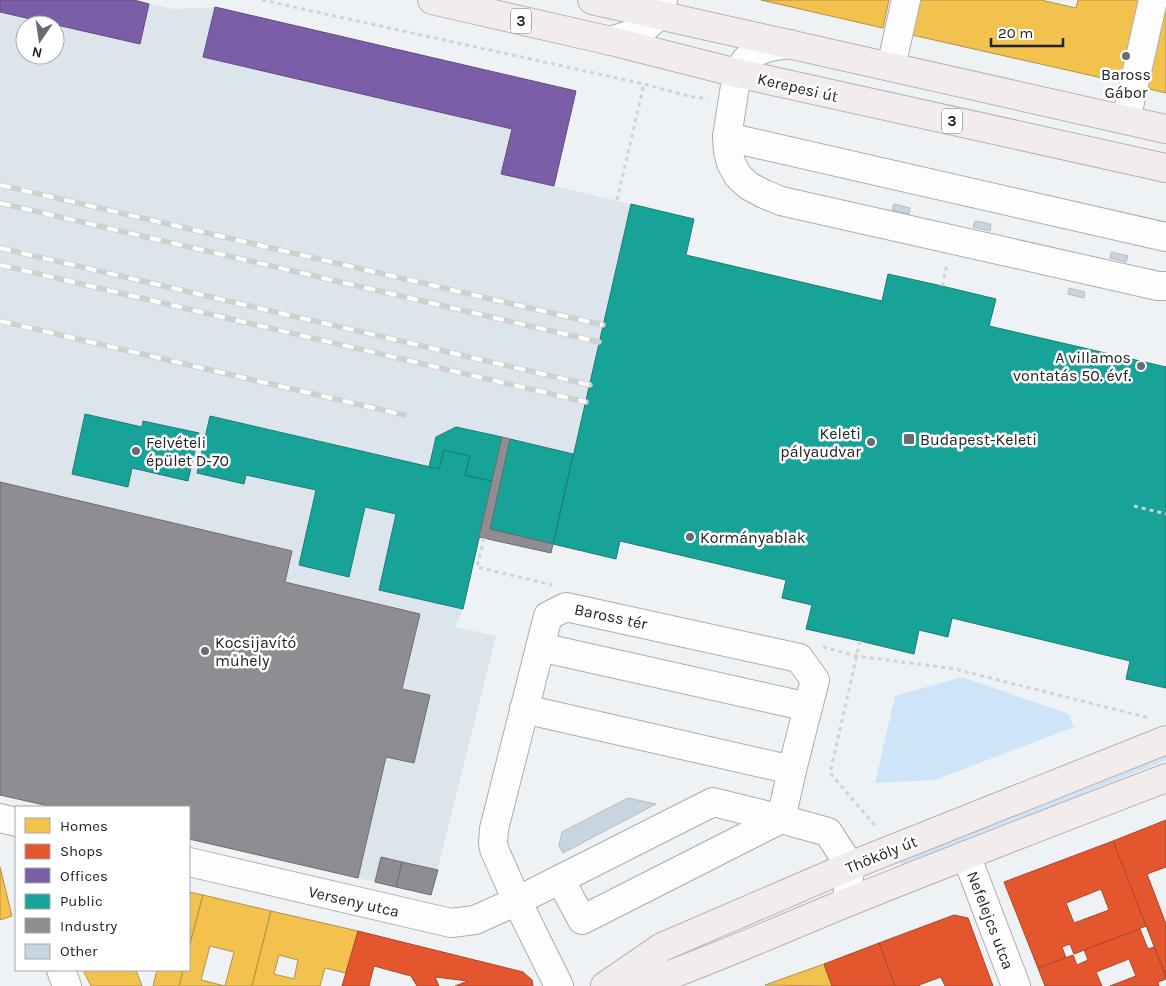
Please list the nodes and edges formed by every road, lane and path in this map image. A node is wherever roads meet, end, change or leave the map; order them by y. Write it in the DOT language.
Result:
graph roads {
  1 [pos="262,0"];
  2 [pos="432,0"];
  3 [pos="592,0"];
  4 [pos="906,0"];
  5 [pos="1153,0"];
  6 [pos="661,7"];
  7 [pos="611,41"];
  8 [pos="790,44"];
  9 [pos="891,67"];
  10 [pos="737,73"];
  11 [pos="644,84"];
  12 [pos="732,103"];
  13 [pos="1126,120"];
  14 [pos="1166,129"];
  15 [pos="727,137"];
  16 [pos="1166,168"];
  17 [pos="617,200"];
  18 [pos="1166,237"];
  19 [pos="948,260"];
  20 [pos="942,286"];
  21 [pos="1166,286"];
  22 [pos="1134,506"];
  23 [pos="1166,514"];
  24 [pos="484,538"];
  25 [pos="559,586"];
  26 [pos="860,641"];
  27 [pos="540,647"];
  28 [pos="823,647"];
  29 [pos="857,656"];
  30 [pos="808,708"];
  31 [pos="524,709"];
  32 [pos="1150,719"];
  33 [pos="1166,740"];
  34 [pos="792,770"];
  35 [pos="1166,778"];
  36 [pos="0,818"];
  37 [pos="781,819"];
  38 [pos="15,822"];
  39 [pos="879,831"];
  40 [pos="966,855"];
  41 [pos="190,862"];
  42 [pos="850,866"];
  43 [pos="560,879"];
  44 [pos="517,901"];
  45 [pos="847,902"];
  46 [pos="61,971"];
  47 [pos="67,986"];
  48 [pos="558,986"];
  49 [pos="604,986"];
  50 [pos="639,986"];
  51 [pos="1016,986"];
  1 -- 11 [label="path"];
  2 -- 7 [label="main road, Kerepesi út / 3"];
  3 -- 6 [label="main road"];
  4 -- 9 [label="street"];
  5 -- 13 [label="street"];
  6 -- 7 [label="street"];
  6 -- 8 [label="main road"];
  7 -- 10 [label="main road, Kerepesi út / 3"];
  8 -- 9 [label="main road"];
  8 -- 10 [label="street"];
  9 -- 13 [label="main road"];
  10 -- 12 [label="street"];
  10 -- 16 [label="main road, Kerepesi út / 3"];
  11 -- 12 [label="path"];
  11 -- 17 [label="path"];
  12 -- 15 [label="street"];
  13 -- 14 [label="main road"];
  15 -- 18 [label="street"];
  15 -- 21 [label="street"];
  19 -- 20 [label="path"];
  22 -- 23 [label="path"];
  24 -- 25 [label="path"];
  26 -- 29 [label="path"];
  27 -- 30 [label="street"];
  27 -- 30 [label="street, Baross tér"];
  27 -- 31 [label="street, Baross tér"];
  28 -- 29 [label="path"];
  29 -- 32 [label="path"];
  29 -- 39 [label="path"];
  30 -- 34 [label="street, Baross tér"];
  31 -- 34 [label="street"];
  31 -- 44 [label="street, Baross tér"];
  33 -- 42 [label="main road, Thököly út"];
  34 -- 37 [label="street, Baross tér"];
  35 -- 40 [label="main road, Thököly út"];
  36 -- 38 [label="street"];
  37 -- 42 [label="street"];
  37 -- 43 [label="street"];
  37 -- 43 [label="street"];
  40 -- 45 [label="main road, Thököly út"];
  40 -- 51 [label="street, Nefelejcs utca"];
  41 -- 44 [label="street, Verseny utca"];
  42 -- 45 [label="street"];
  42 -- 49 [label="main road, Thököly út"];
  43 -- 44 [label="street"];
  44 -- 48 [label="street, Baross tér"];
  45 -- 50 [label="main road, Thököly út"];
  46 -- 47 [label="street"];
}
